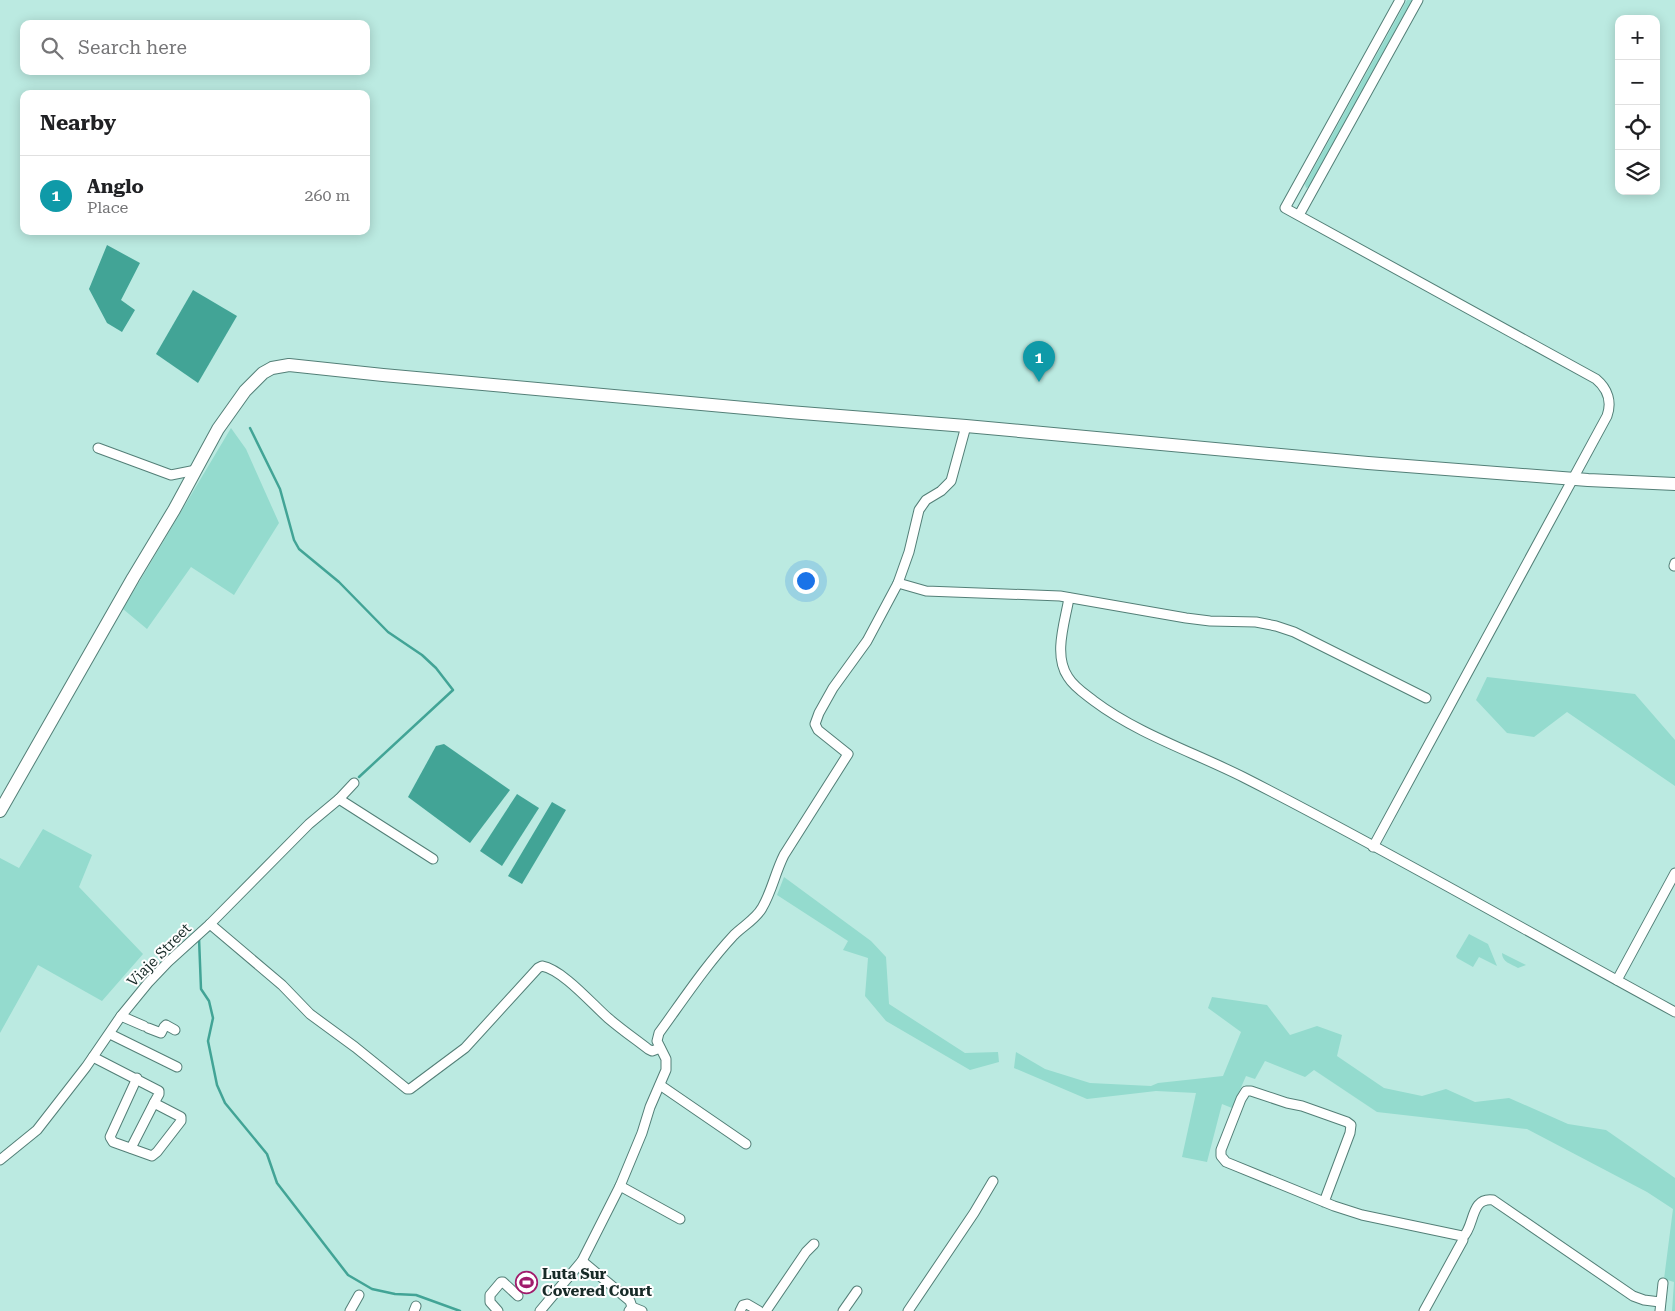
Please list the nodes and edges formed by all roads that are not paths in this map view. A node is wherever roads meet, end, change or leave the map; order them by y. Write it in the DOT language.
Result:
graph roads {
  1 [pos="1400,0"];
  2 [pos="1418,0"];
  3 [pos="1299,216"];
  4 [pos="966,426"];
  5 [pos="98,448"];
  6 [pos="196,470"];
  7 [pos="1572,479"];
  8 [pos="1675,484"];
  9 [pos="898,583"];
  10 [pos="1069,598"];
  11 [pos="1426,698"];
  12 [pos="354,783"];
  13 [pos="338,799"];
  14 [pos="0,811"];
  15 [pos="1372,846"];
  16 [pos="433,859"];
  17 [pos="1675,873"];
  18 [pos="210,924"];
  19 [pos="1617,980"];
  20 [pos="1675,1012"];
  21 [pos="121,1016"];
  22 [pos="176,1030"];
  23 [pos="110,1034"];
  24 [pos="660,1048"];
  25 [pos="93,1057"];
  26 [pos="177,1067"];
  27 [pos="137,1078"];
  28 [pos="660,1086"];
  29 [pos="154,1103"];
  30 [pos="746,1144"];
  31 [pos="131,1148"];
  32 [pos="0,1160"];
  33 [pos="993,1181"];
  34 [pos="620,1186"];
  35 [pos="1324,1202"];
  36 [pos="680,1219"];
  37 [pos="1463,1237"];
  38 [pos="814,1244"];
  39 [pos="582,1261"];
  40 [pos="1663,1283"];
  41 [pos="857,1291"];
  42 [pos="359,1295"];
  43 [pos="518,1296"];
  44 [pos="1660,1306"];
  45 [pos="630,1309"];
  46 [pos="350,1311"];
  47 [pos="498,1311"];
  48 [pos="540,1311"];
  49 [pos="642,1311"];
  50 [pos="740,1311"];
  51 [pos="759,1311"];
  52 [pos="766,1311"];
  53 [pos="843,1311"];
  54 [pos="908,1311"];
  55 [pos="1424,1311"];
  1 -- 3 [label="street"];
  2 -- 3 [label="street"];
  3 -- 7 [label="street"];
  4 -- 6 [label="street"];
  4 -- 7 [label="street"];
  4 -- 9 [label="street"];
  5 -- 6 [label="street"];
  6 -- 14 [label="street"];
  7 -- 8 [label="street"];
  7 -- 15 [label="street"];
  9 -- 10 [label="street"];
  9 -- 24 [label="street"];
  10 -- 11 [label="street"];
  10 -- 15 [label="street"];
  12 -- 13 [label="street, Viaje Street"];
  13 -- 16 [label="street"];
  13 -- 18 [label="street, Viaje Street"];
  15 -- 19 [label="street"];
  17 -- 19 [label="street"];
  18 -- 21 [label="street, Viaje Street"];
  18 -- 24 [label="street"];
  19 -- 20 [label="street"];
  21 -- 22 [label="street"];
  21 -- 23 [label="street, Viaje Street"];
  23 -- 25 [label="street, Viaje Street"];
  23 -- 26 [label="street"];
  24 -- 28 [label="street"];
  25 -- 27 [label="street"];
  25 -- 32 [label="street, Viaje Street"];
  27 -- 29 [label="street"];
  27 -- 31 [label="street"];
  28 -- 30 [label="street"];
  28 -- 34 [label="street"];
  29 -- 31 [label="street"];
  29 -- 31 [label="street"];
  33 -- 54 [label="street"];
  34 -- 36 [label="street"];
  34 -- 39 [label="street"];
  35 -- 35 [label="street"];
  35 -- 37 [label="street"];
  37 -- 44 [label="street"];
  37 -- 55 [label="street"];
  38 -- 52 [label="street"];
  39 -- 45 [label="street"];
  39 -- 48 [label="street"];
  40 -- 44 [label="street"];
  41 -- 53 [label="street"];
  42 -- 46 [label="street"];
  43 -- 47 [label="street"];
  45 -- 49 [label="street"];
  50 -- 51 [label="street"];
}
